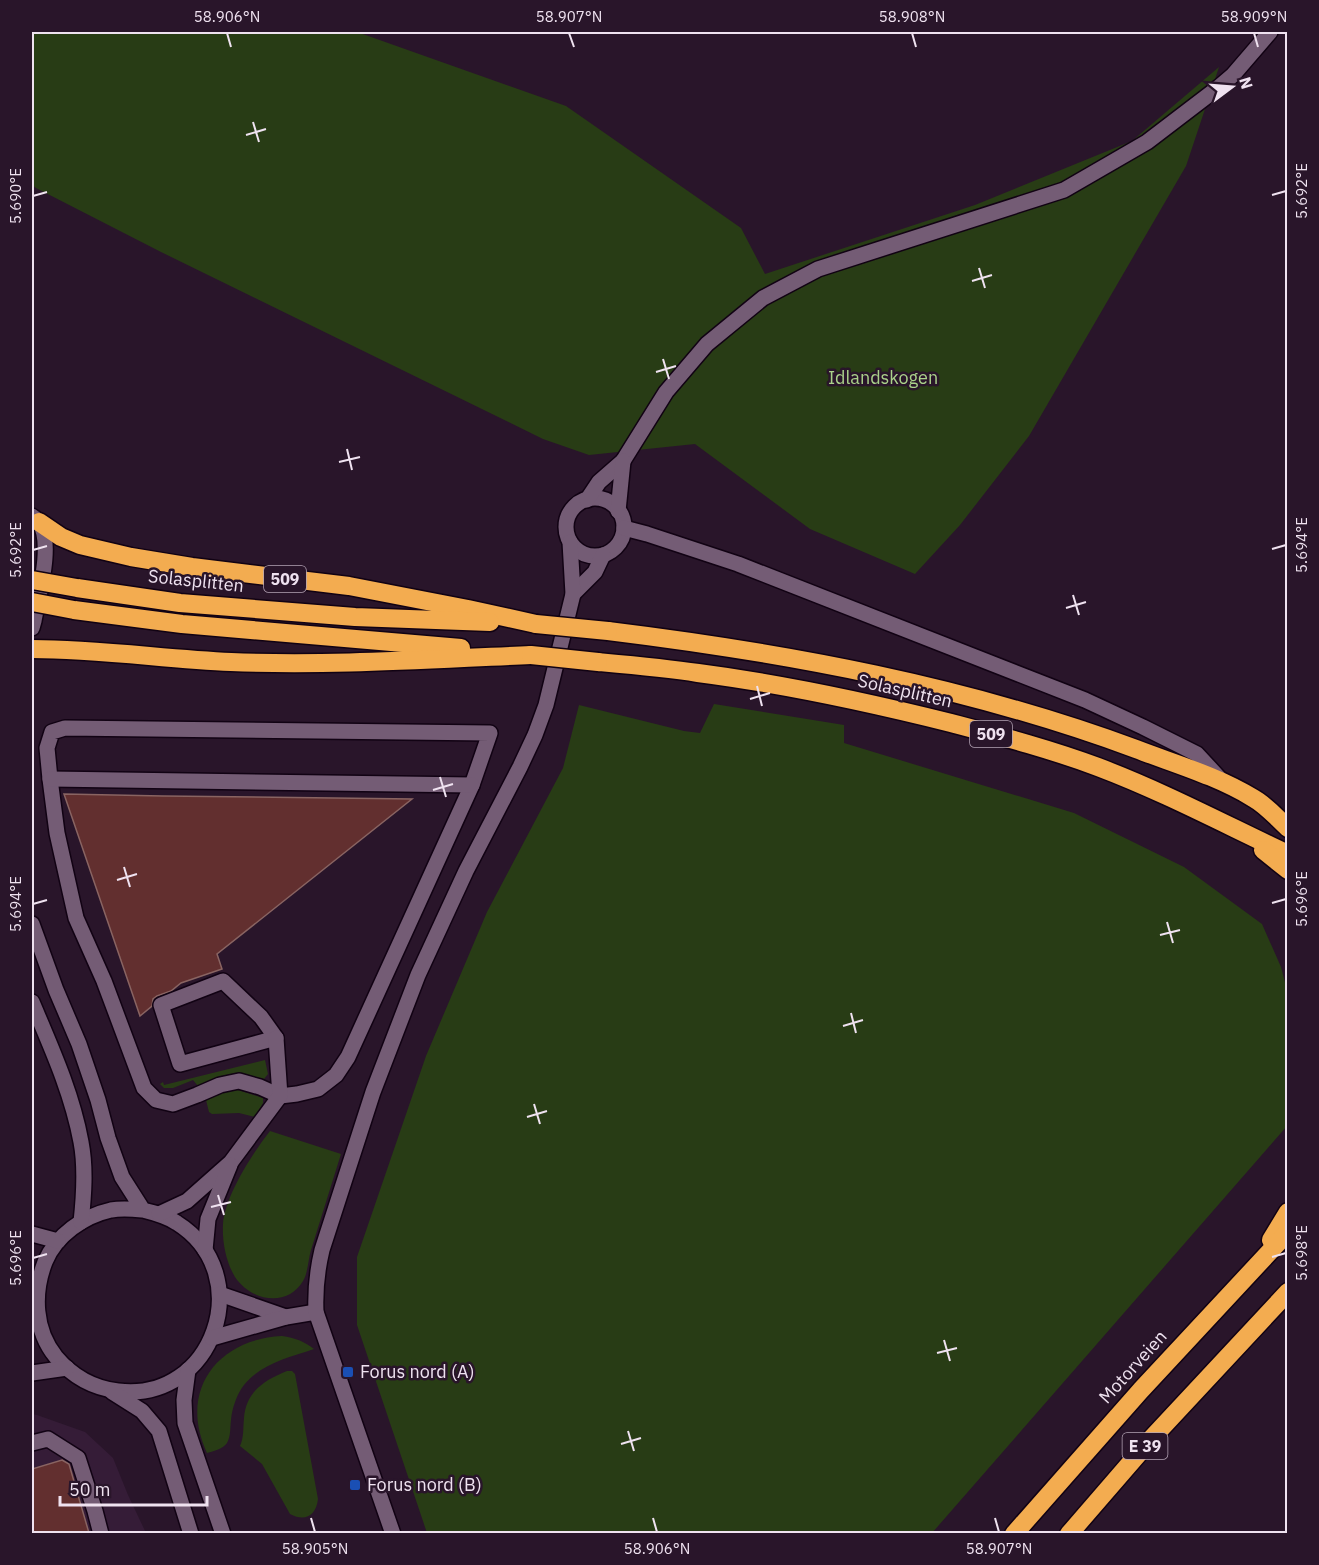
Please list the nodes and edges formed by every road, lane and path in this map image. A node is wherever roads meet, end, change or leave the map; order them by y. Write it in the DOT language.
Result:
graph roads {
  1 [pos="1270,32"];
  2 [pos="623,461"];
  3 [pos="587,500"];
  4 [pos="618,510"];
  5 [pos="35,519"];
  6 [pos="624,528"];
  7 [pos="570,542"];
  8 [pos="603,555"];
  9 [pos="32,580"];
  10 [pos="573,594"];
  11 [pos="32,602"];
  12 [pos="536,624"];
  13 [pos="32,628"];
  14 [pos="32,649"];
  15 [pos="531,655"];
  16 [pos="50,779"];
  17 [pos="1222,782"];
  18 [pos="472,785"];
  19 [pos="1255,799"];
  20 [pos="1287,809"];
  21 [pos="1287,828"];
  22 [pos="1237,830"];
  23 [pos="1287,854"];
  24 [pos="1287,870"];
  25 [pos="32,924"];
  26 [pos="32,1002"];
  27 [pos="276,1038"];
  28 [pos="280,1096"];
  29 [pos="231,1162"];
  30 [pos="143,1210"];
  31 [pos="1287,1212"];
  32 [pos="159,1214"];
  33 [pos="81,1222"];
  34 [pos="1287,1232"];
  35 [pos="32,1234"];
  36 [pos="58,1241"];
  37 [pos="205,1250"];
  38 [pos="1257,1263"];
  39 [pos="35,1276"];
  40 [pos="1287,1292"];
  41 [pos="220,1294"];
  42 [pos="316,1312"];
  43 [pos="286,1317"];
  44 [pos="35,1324"];
  45 [pos="212,1338"];
  46 [pos="67,1368"];
  47 [pos="188,1370"];
  48 [pos="32,1373"];
  49 [pos="110,1390"];
  50 [pos="32,1443"];
  51 [pos="101,1533"];
  52 [pos="191,1533"];
  53 [pos="223,1533"];
  54 [pos="393,1533"];
  55 [pos="1014,1533"];
  56 [pos="1069,1533"];
  1 -- 2 [label="street"];
  2 -- 3 [label="street"];
  2 -- 4 [label="street"];
  3 -- 4 [label="street"];
  3 -- 7 [label="street"];
  4 -- 6 [label="street"];
  5 -- 12 [label="highway, 509"];
  5 -- 13 [label="street"];
  6 -- 8 [label="street"];
  6 -- 17 [label="street"];
  7 -- 8 [label="street"];
  7 -- 10 [label="street"];
  8 -- 10 [label="street"];
  9 -- 12 [label="highway, Solasplitten / 509, bridge"];
  10 -- 42 [label="street"];
  11 -- 15 [label="highway, 509, bridge"];
  12 -- 17 [label="highway, Solasplitten / 509, bridge"];
  14 -- 15 [label="highway, 509"];
  15 -- 22 [label="highway, Solasplitten / 509, bridge"];
  16 -- 18 [label="street"];
  16 -- 18 [label="street"];
  16 -- 28 [label="street"];
  17 -- 19 [label="highway, Solasplitten / 509"];
  18 -- 28 [label="street"];
  19 -- 20 [label="highway"];
  19 -- 21 [label="highway, Solasplitten / 509"];
  22 -- 23 [label="highway, Solasplitten / 509"];
  22 -- 24 [label="highway"];
  25 -- 30 [label="street"];
  26 -- 33 [label="street"];
  27 -- 27 [label="street"];
  27 -- 28 [label="street"];
  28 -- 29 [label="street"];
  29 -- 32 [label="street"];
  29 -- 37 [label="street"];
  30 -- 32 [label="street"];
  30 -- 33 [label="street"];
  31 -- 38 [label="highway, E 39"];
  32 -- 37 [label="street"];
  33 -- 36 [label="street"];
  34 -- 38 [label="highway, Motorveien / E 39"];
  35 -- 36 [label="street"];
  36 -- 39 [label="street"];
  37 -- 41 [label="street"];
  38 -- 55 [label="highway, Motorveien / E 39"];
  39 -- 44 [label="street"];
  40 -- 56 [label="highway, E 39"];
  41 -- 43 [label="street"];
  41 -- 45 [label="street"];
  42 -- 43 [label="street"];
  42 -- 54 [label="street"];
  43 -- 45 [label="street"];
  44 -- 46 [label="street"];
  45 -- 47 [label="street"];
  46 -- 48 [label="street"];
  46 -- 49 [label="street"];
  47 -- 49 [label="street"];
  47 -- 53 [label="street"];
  49 -- 52 [label="street"];
  50 -- 51 [label="street"];
}
